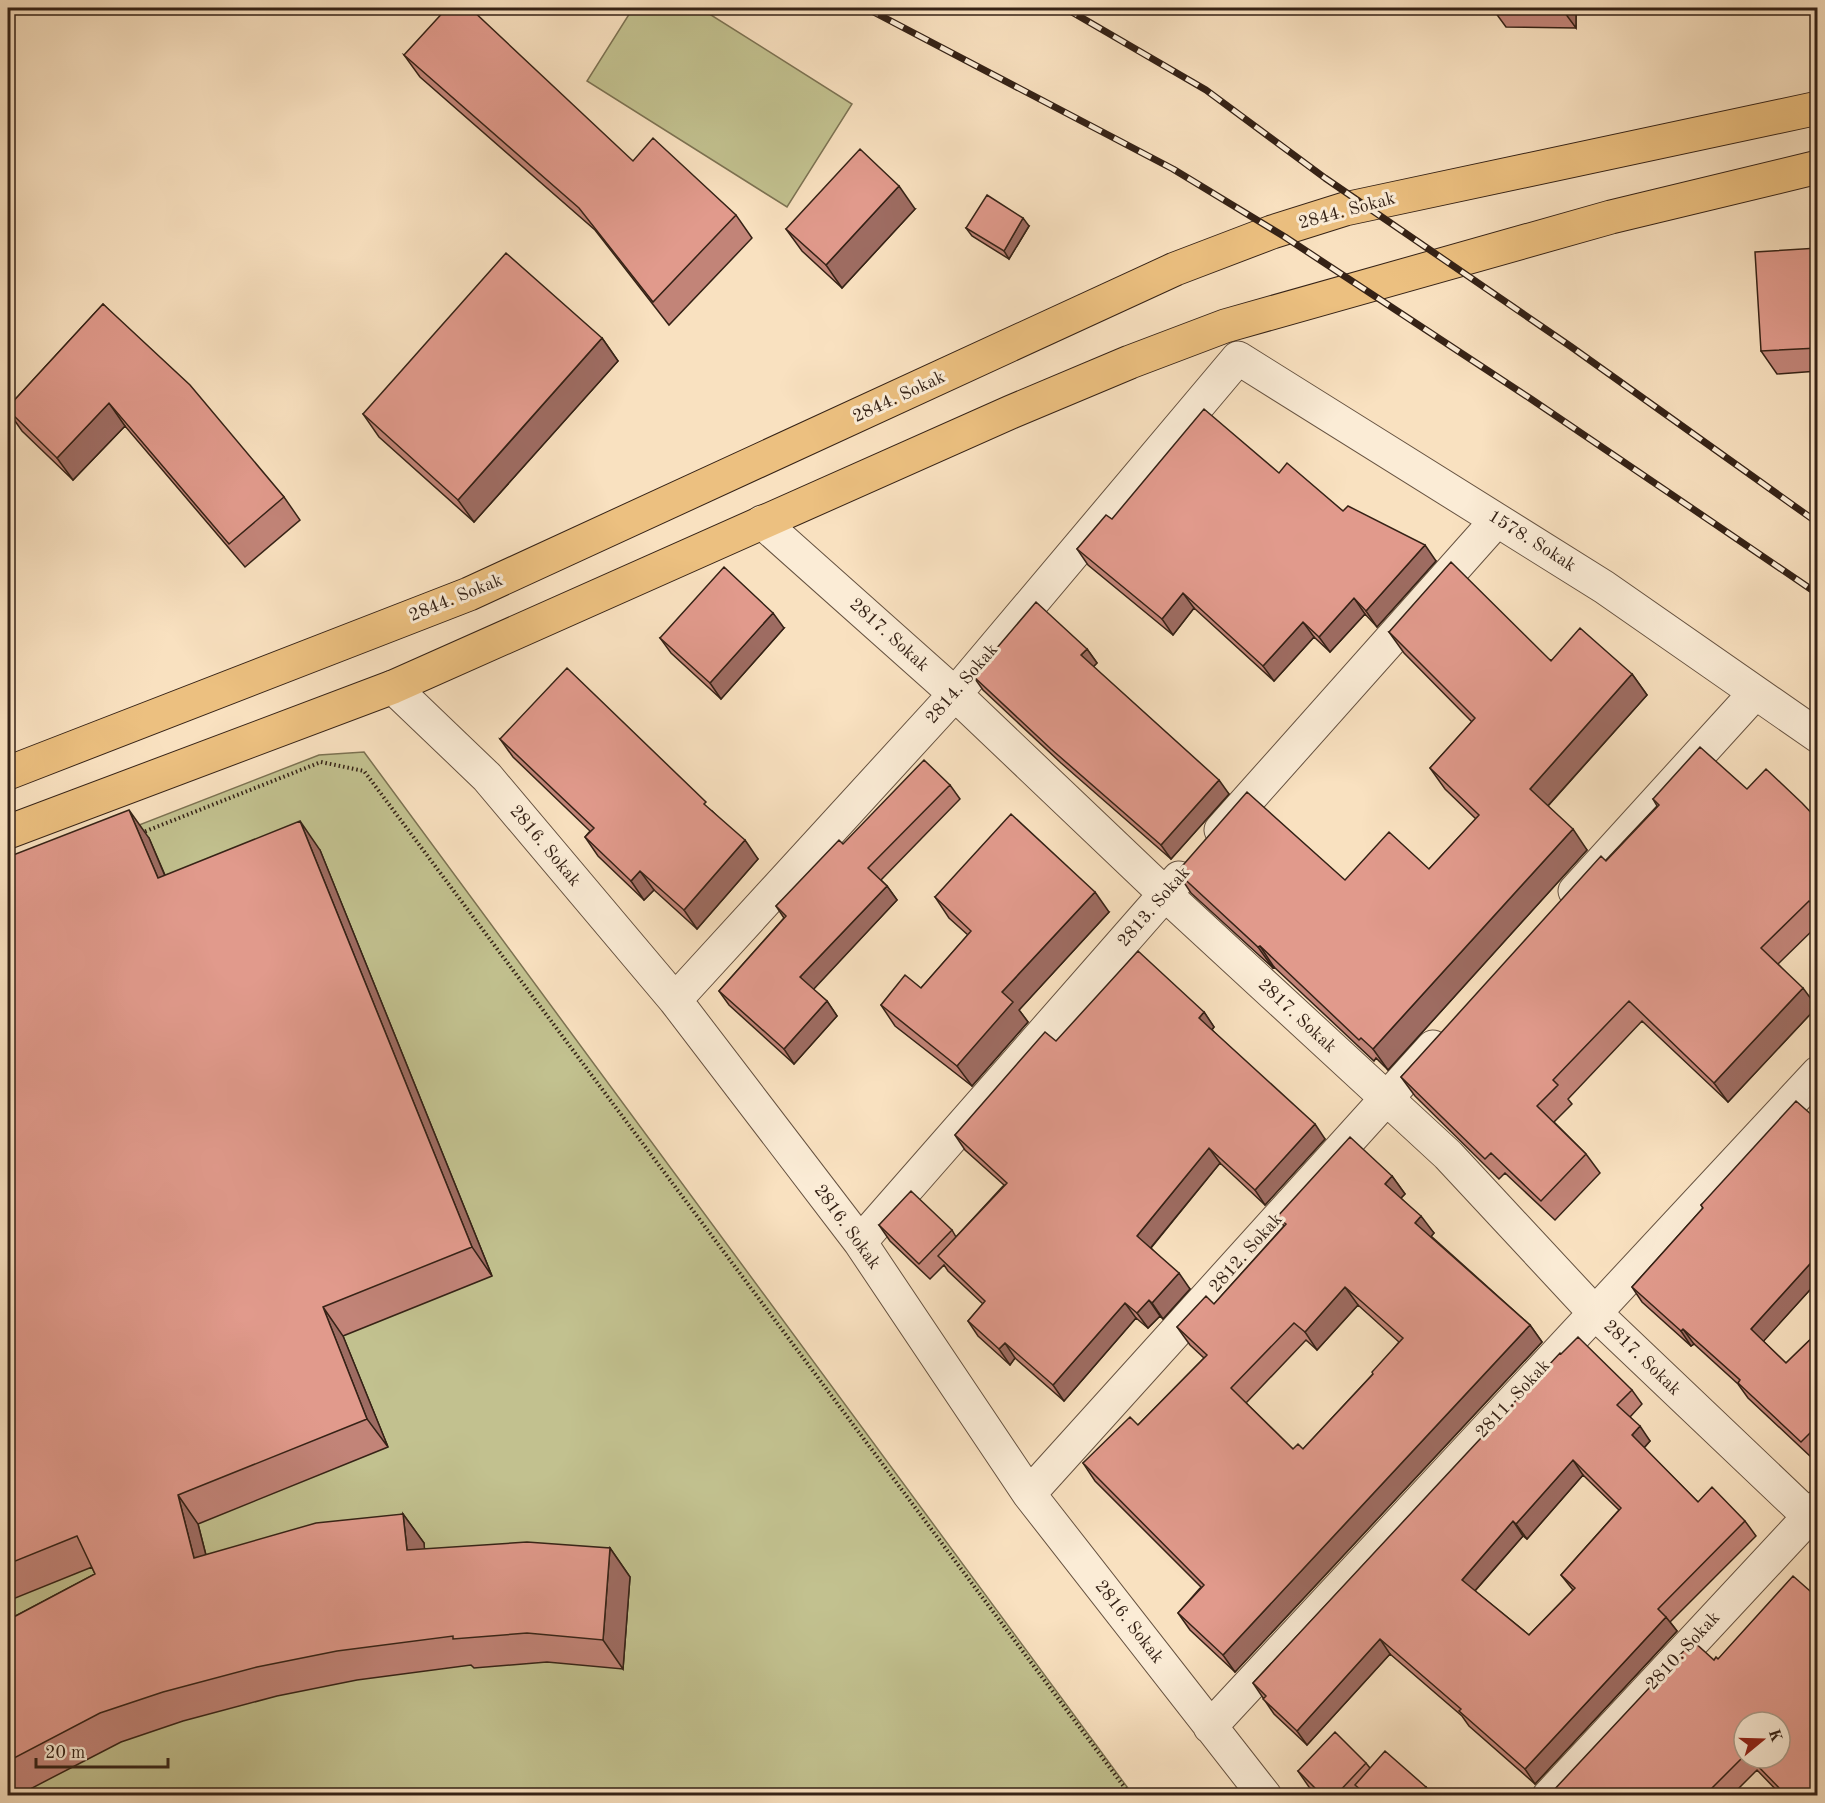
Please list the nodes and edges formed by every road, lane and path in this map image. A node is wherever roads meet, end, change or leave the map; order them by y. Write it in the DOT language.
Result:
graph roads {
  1 [pos="1818,108"];
  2 [pos="1818,167"];
  3 [pos="1238,358"];
  4 [pos="1497,520"];
  5 [pos="762,522"];
  6 [pos="393,687"];
  7 [pos="1755,693"];
  8 [pos="955,694"];
  9 [pos="1818,736"];
  10 [pos="8,773"];
  11 [pos="8,832"];
  12 [pos="137,834"];
  13 [pos="1165,894"];
  14 [pos="1555,913"];
  15 [pos="675,1000"];
  16 [pos="1450,1028"];
  17 [pos="1818,1073"];
  18 [pos="1386,1098"];
  19 [pos="860,1242"];
  20 [pos="1594,1312"];
  21 [pos="1029,1494"];
  22 [pos="1815,1516"];
  23 [pos="1210,1727"];
  24 [pos="1131,1796"];
  25 [pos="1265,1796"];
  26 [pos="1549,1796"];
  1 -- 10 [label="main road, 2844. Sokak"];
  2 -- 5 [label="main road"];
  3 -- 4 [label="street, 1578. Sokak"];
  3 -- 8 [label="street, 2814. Sokak"];
  4 -- 7 [label="street, 1578. Sokak"];
  4 -- 13 [label="street, 2813. Sokak"];
  5 -- 6 [label="main road"];
  5 -- 8 [label="street, 2817. Sokak"];
  6 -- 11 [label="main road"];
  6 -- 15 [label="street, 2816. Sokak"];
  7 -- 9 [label="street, 1578. Sokak"];
  7 -- 14 [label="street"];
  8 -- 13 [label="street, 2817. Sokak"];
  8 -- 15 [label="street, 2814. Sokak"];
  12 -- 24 [label="path"];
  13 -- 18 [label="street, 2817. Sokak"];
  13 -- 19 [label="street, 2813. Sokak"];
  15 -- 19 [label="street, 2816. Sokak"];
  16 -- 18 [label="street, 2812. Sokak"];
  17 -- 20 [label="street, 2811. Sokak"];
  18 -- 20 [label="street, 2817. Sokak"];
  18 -- 21 [label="street, 2812. Sokak"];
  19 -- 21 [label="street, 2816. Sokak"];
  20 -- 22 [label="street, 2817. Sokak"];
  20 -- 23 [label="street, 2811. Sokak"];
  21 -- 23 [label="street, 2816. Sokak"];
  22 -- 26 [label="street, 2810. Sokak"];
  23 -- 25 [label="street, 2816. Sokak"];
}
